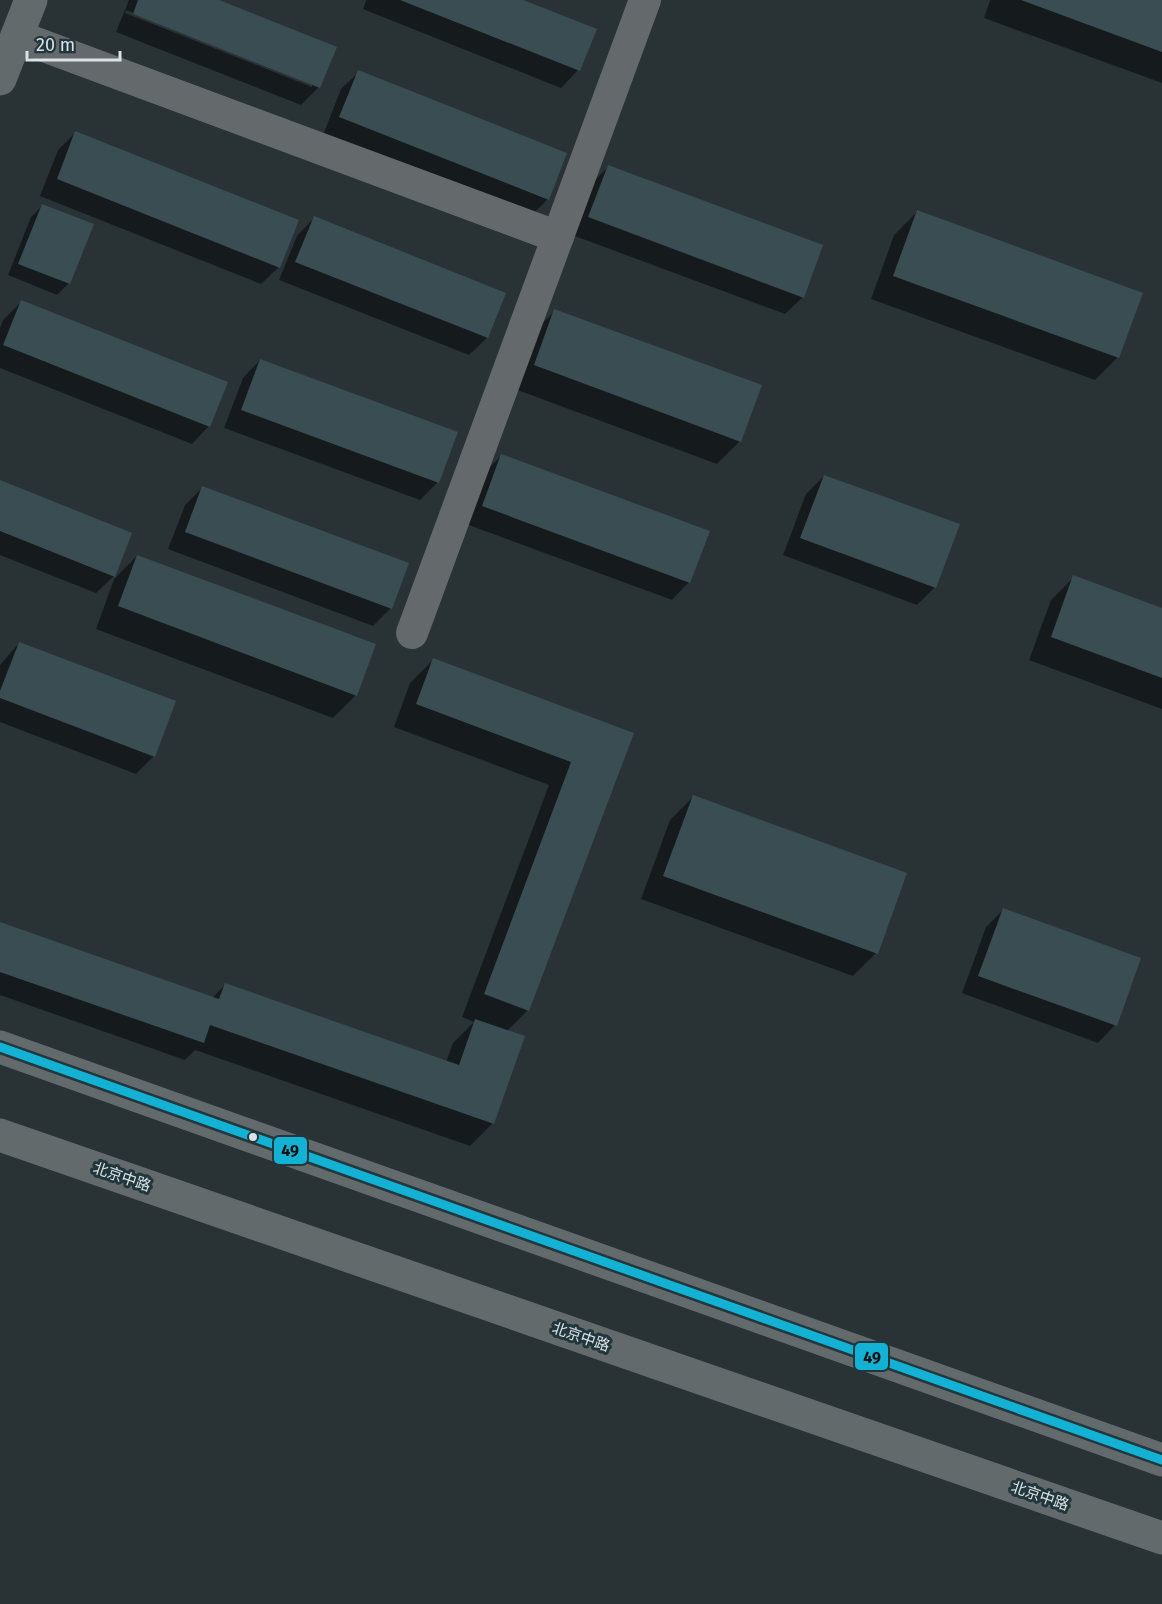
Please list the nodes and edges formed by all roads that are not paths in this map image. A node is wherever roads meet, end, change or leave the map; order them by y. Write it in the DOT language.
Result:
graph roads {
  1 [pos="31,0"];
  2 [pos="645,0"];
  3 [pos="17,36"];
  4 [pos="0,79"];
  5 [pos="558,237"];
  6 [pos="412,633"];
  7 [pos="0,1047"];
  8 [pos="0,1135"];
  9 [pos="1162,1460"];
  10 [pos="1162,1539"];
  1 -- 3 [label="main road"];
  2 -- 5 [label="street"];
  3 -- 4 [label="main road"];
  3 -- 5 [label="street"];
  5 -- 6 [label="street"];
  7 -- 9 [label="main road"];
  8 -- 10 [label="main road, 北京中路"];
}
